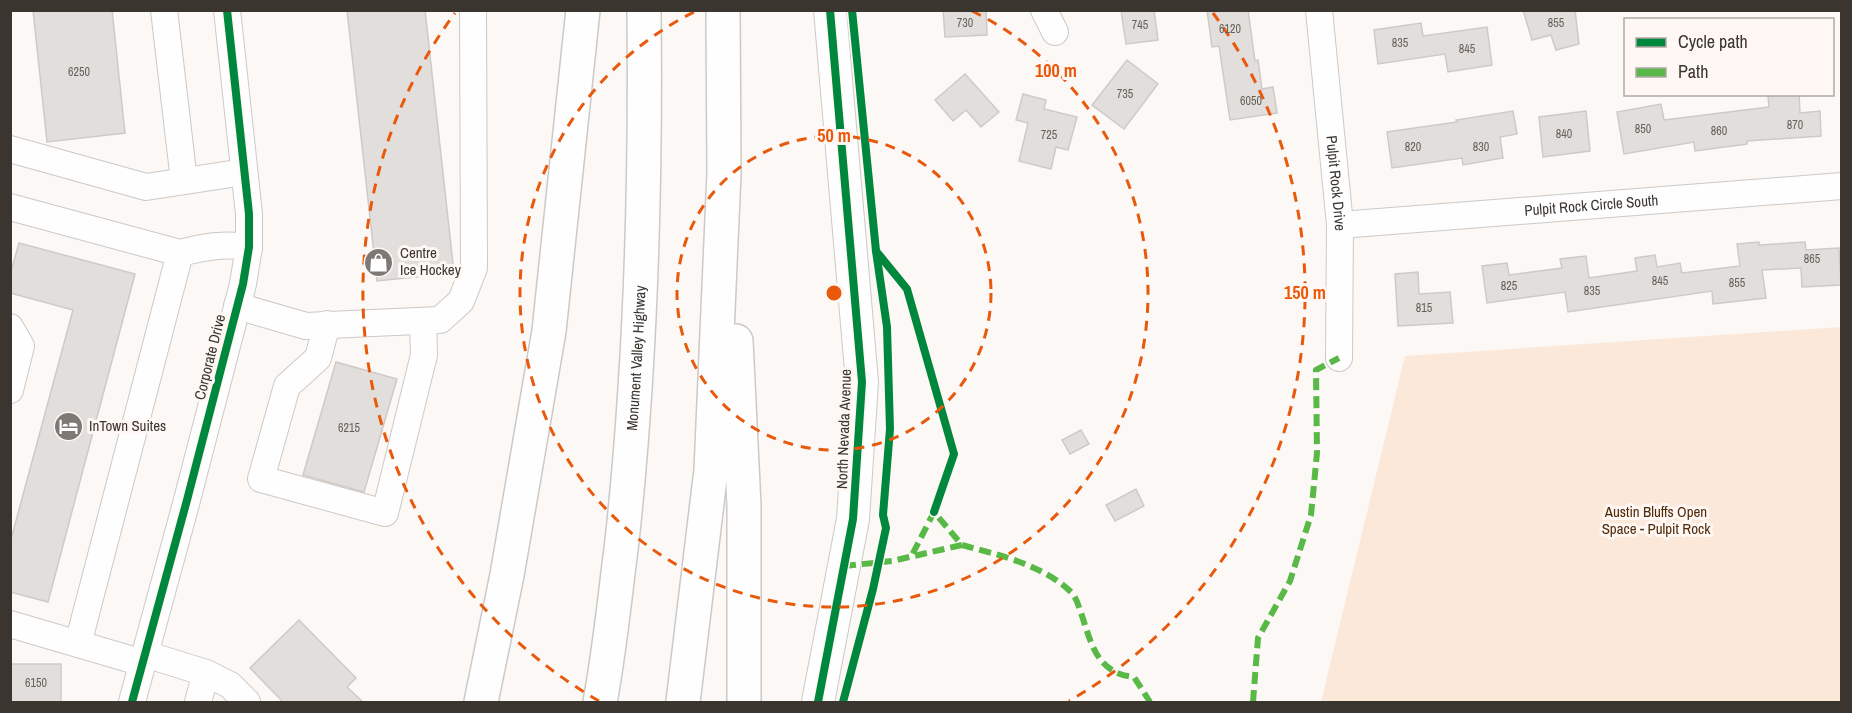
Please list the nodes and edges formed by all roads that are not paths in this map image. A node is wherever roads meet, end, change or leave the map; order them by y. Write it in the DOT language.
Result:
graph roads {
  1 [pos="164,10"];
  2 [pos="226,10"];
  3 [pos="473,10"];
  4 [pos="583,10"];
  5 [pos="644,10"];
  6 [pos="723,10"];
  7 [pos="830,10"];
  8 [pos="1319,10"];
  9 [pos="724,91"];
  10 [pos="10,149"];
  11 [pos="244,172"];
  12 [pos="184,181"];
  13 [pos="1842,186"];
  14 [pos="10,207"];
  15 [pos="1340,225"];
  16 [pos="249,247"];
  17 [pos="180,253"];
  18 [pos="237,306"];
  19 [pos="423,321"];
  20 [pos="327,324"];
  21 [pos="10,327"];
  22 [pos="1339,358"];
  23 [pos="10,390"];
  24 [pos="10,624"];
  25 [pos="78,644"];
  26 [pos="144,658"];
  27 [pos="206,674"];
  28 [pos="132,702"];
  29 [pos="198,702"];
  30 [pos="247,702"];
  31 [pos="481,702"];
  32 [pos="600,702"];
  33 [pos="682,702"];
  34 [pos="744,702"];
  35 [pos="818,702"];
  1 -- 12 [label="street"];
  2 -- 11 [label="street, Corporate Drive"];
  3 -- 19 [label="street"];
  4 -- 31 [label="highway"];
  5 -- 32 [label="highway, Monument Valley Highway"];
  6 -- 9 [label="highway"];
  7 -- 35 [label="main road, North Nevada Avenue"];
  8 -- 15 [label="street, Pulpit Rock Drive"];
  9 -- 33 [label="highway"];
  9 -- 34 [label="highway"];
  10 -- 12 [label="street"];
  11 -- 12 [label="street"];
  11 -- 16 [label="street, Corporate Drive"];
  13 -- 15 [label="street, Pulpit Rock Circle South"];
  14 -- 17 [label="street"];
  15 -- 22 [label="street, Pulpit Rock Drive"];
  16 -- 17 [label="street"];
  16 -- 18 [label="street, Corporate Drive"];
  17 -- 25 [label="street"];
  18 -- 20 [label="street"];
  18 -- 26 [label="street, Corporate Drive"];
  19 -- 20 [label="street"];
  19 -- 20 [label="street"];
  21 -- 23 [label="street"];
  24 -- 25 [label="street"];
  25 -- 26 [label="street"];
  26 -- 27 [label="street"];
  26 -- 28 [label="street, Corporate Drive"];
  27 -- 29 [label="street"];
  27 -- 30 [label="street"];
}
